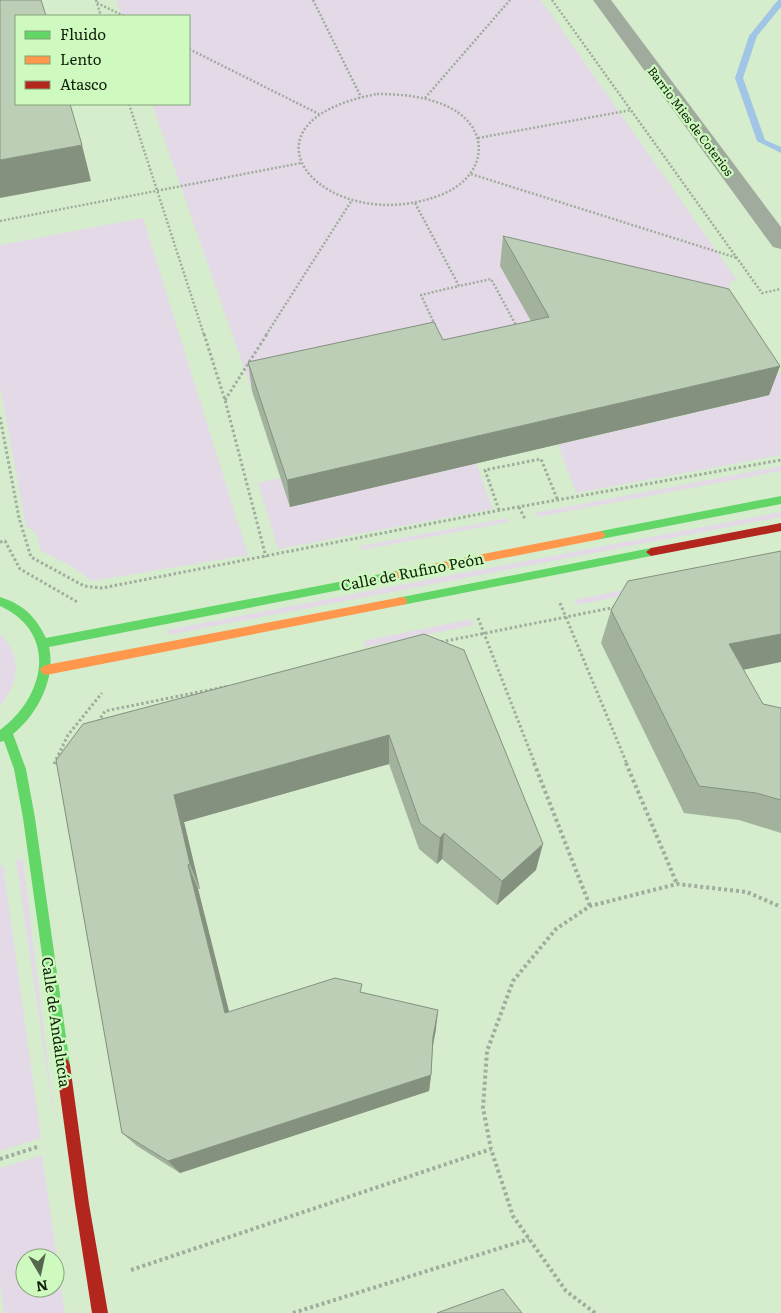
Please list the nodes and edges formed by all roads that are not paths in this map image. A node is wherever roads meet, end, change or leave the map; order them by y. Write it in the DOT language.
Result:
graph roads {
  1 [pos="602,0"];
  2 [pos="781,242"];
  3 [pos="781,500"];
  4 [pos="781,528"];
  5 [pos="0,601"];
  6 [pos="44,643"];
  7 [pos="46,670"];
  8 [pos="4,735"];
  9 [pos="100,1313"];
  1 -- 2 [label="street, Barrio Mies de Coterios"];
  3 -- 6 [label="main road, Calle de Rufino Peón"];
  4 -- 7 [label="main road, Calle de Rufino Peón"];
  5 -- 6 [label="main road"];
  6 -- 7 [label="main road"];
  7 -- 8 [label="main road"];
  8 -- 9 [label="main road, Calle de Andalucía"];
}
